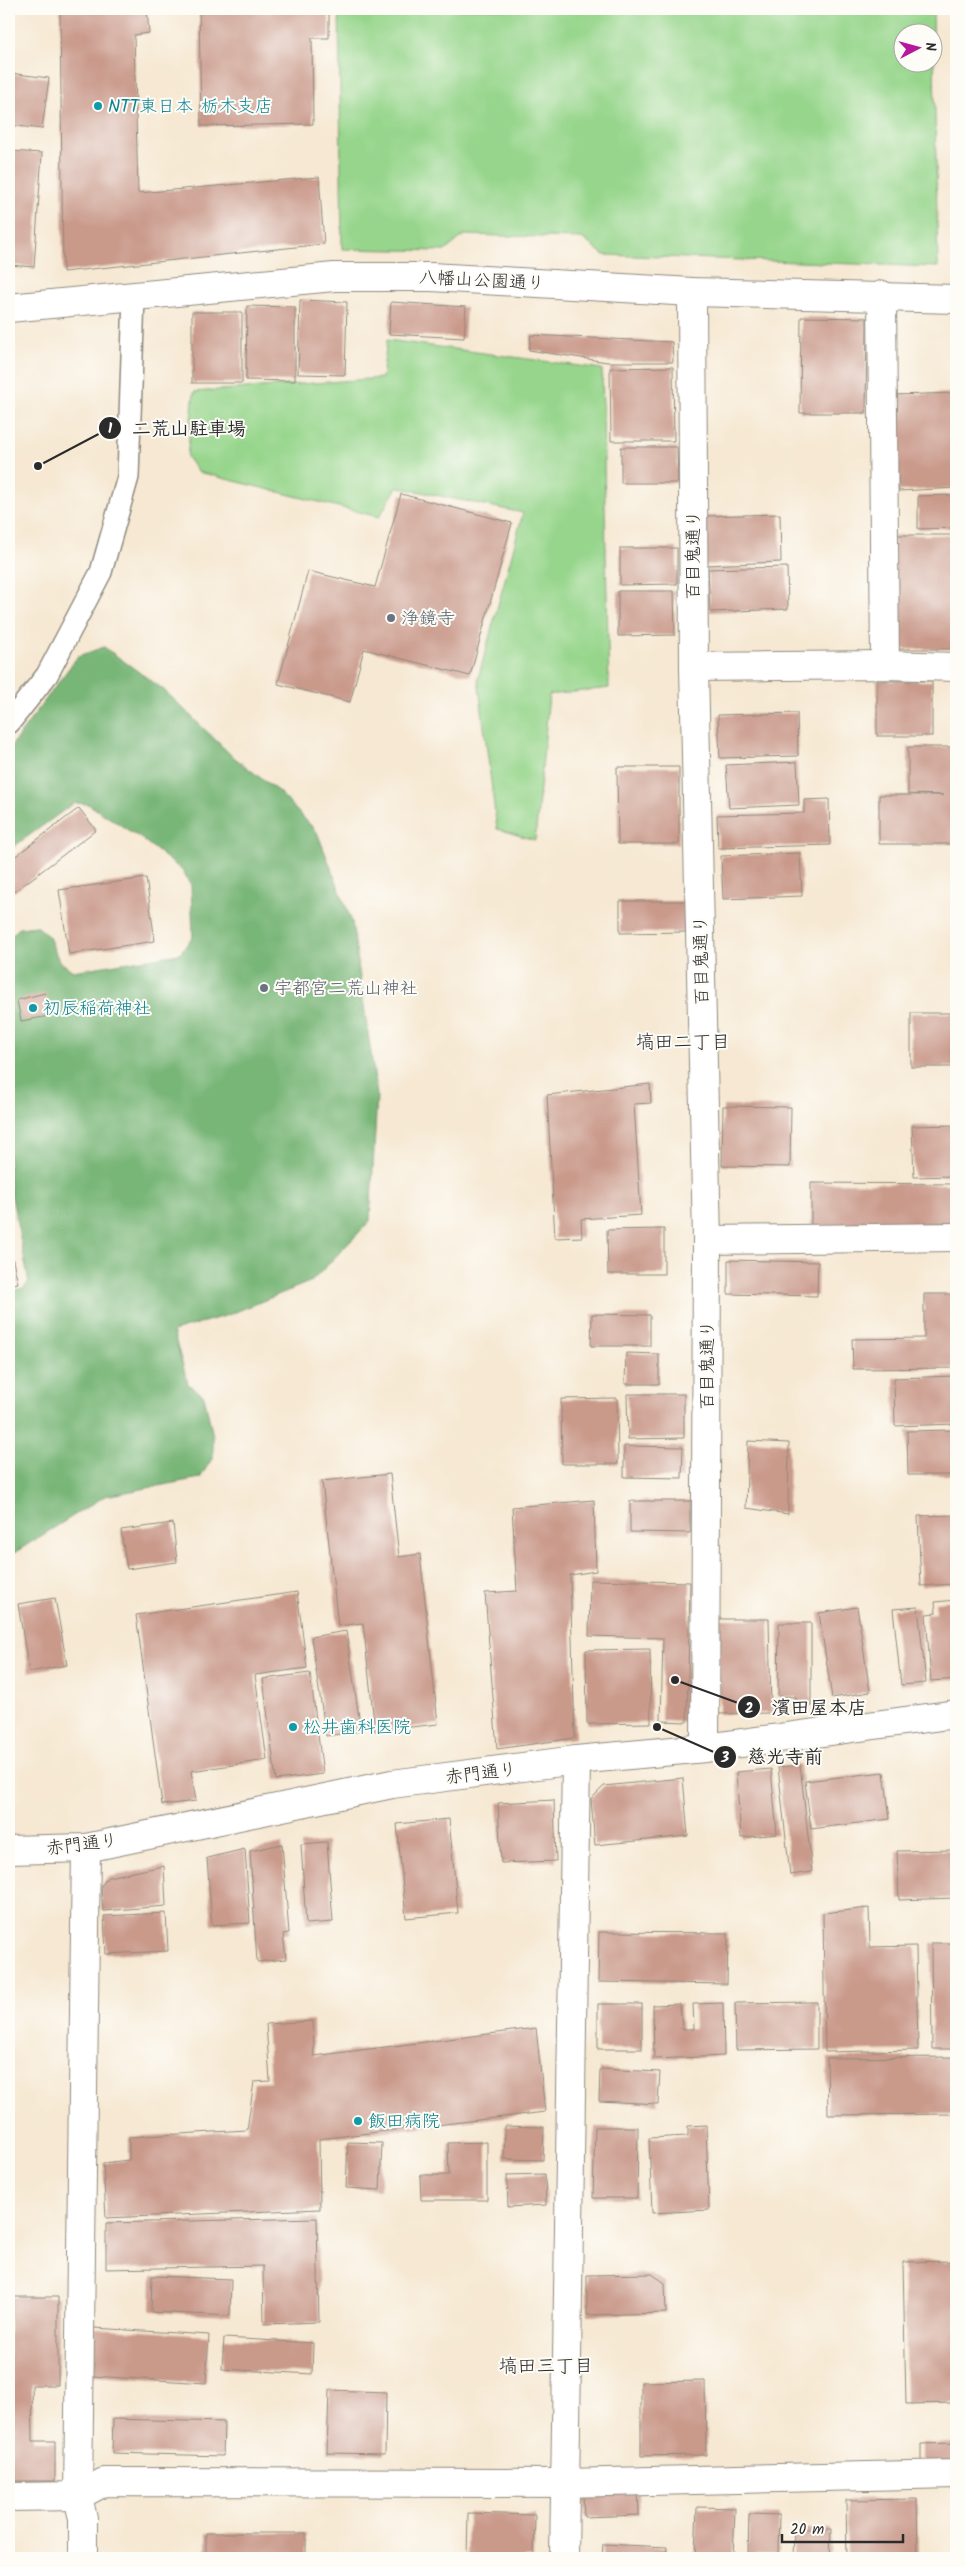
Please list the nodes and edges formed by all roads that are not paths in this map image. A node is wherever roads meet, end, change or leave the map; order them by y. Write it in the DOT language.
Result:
graph roads {
  1 [pos="692,292"];
  2 [pos="882,295"];
  3 [pos="134,296"];
  4 [pos="956,299"];
  5 [pos="9,308"];
  6 [pos="885,665"];
  7 [pos="956,666"];
  8 [pos="694,667"];
  9 [pos="9,723"];
  10 [pos="956,1238"];
  11 [pos="707,1240"];
  12 [pos="956,1714"];
  13 [pos="705,1748"];
  14 [pos="576,1760"];
  15 [pos="86,1848"];
  16 [pos="9,1850"];
  17 [pos="956,2474"];
  18 [pos="565,2483"];
  19 [pos="78,2496"];
  20 [pos="9,2497"];
  21 [pos="83,2558"];
  22 [pos="564,2558"];
  1 -- 2 [label="street, 八幡山公園通り"];
  1 -- 3 [label="street, 八幡山公園通り"];
  1 -- 8 [label="street, 百目鬼通り"];
  2 -- 4 [label="street, 八幡山公園通り"];
  2 -- 6 [label="street"];
  3 -- 5 [label="street, 八幡山公園通り"];
  3 -- 9 [label="lane"];
  6 -- 7 [label="street"];
  6 -- 8 [label="street"];
  8 -- 11 [label="street, 百目鬼通り"];
  10 -- 11 [label="street"];
  11 -- 13 [label="street, 百目鬼通り"];
  12 -- 13 [label="street, 赤門通り"];
  13 -- 14 [label="street, 赤門通り"];
  14 -- 15 [label="street, 赤門通り"];
  14 -- 18 [label="street"];
  15 -- 16 [label="street, 赤門通り"];
  15 -- 19 [label="street"];
  17 -- 18 [label="street"];
  18 -- 19 [label="street"];
  18 -- 22 [label="street"];
  19 -- 20 [label="street"];
  19 -- 21 [label="street"];
}
